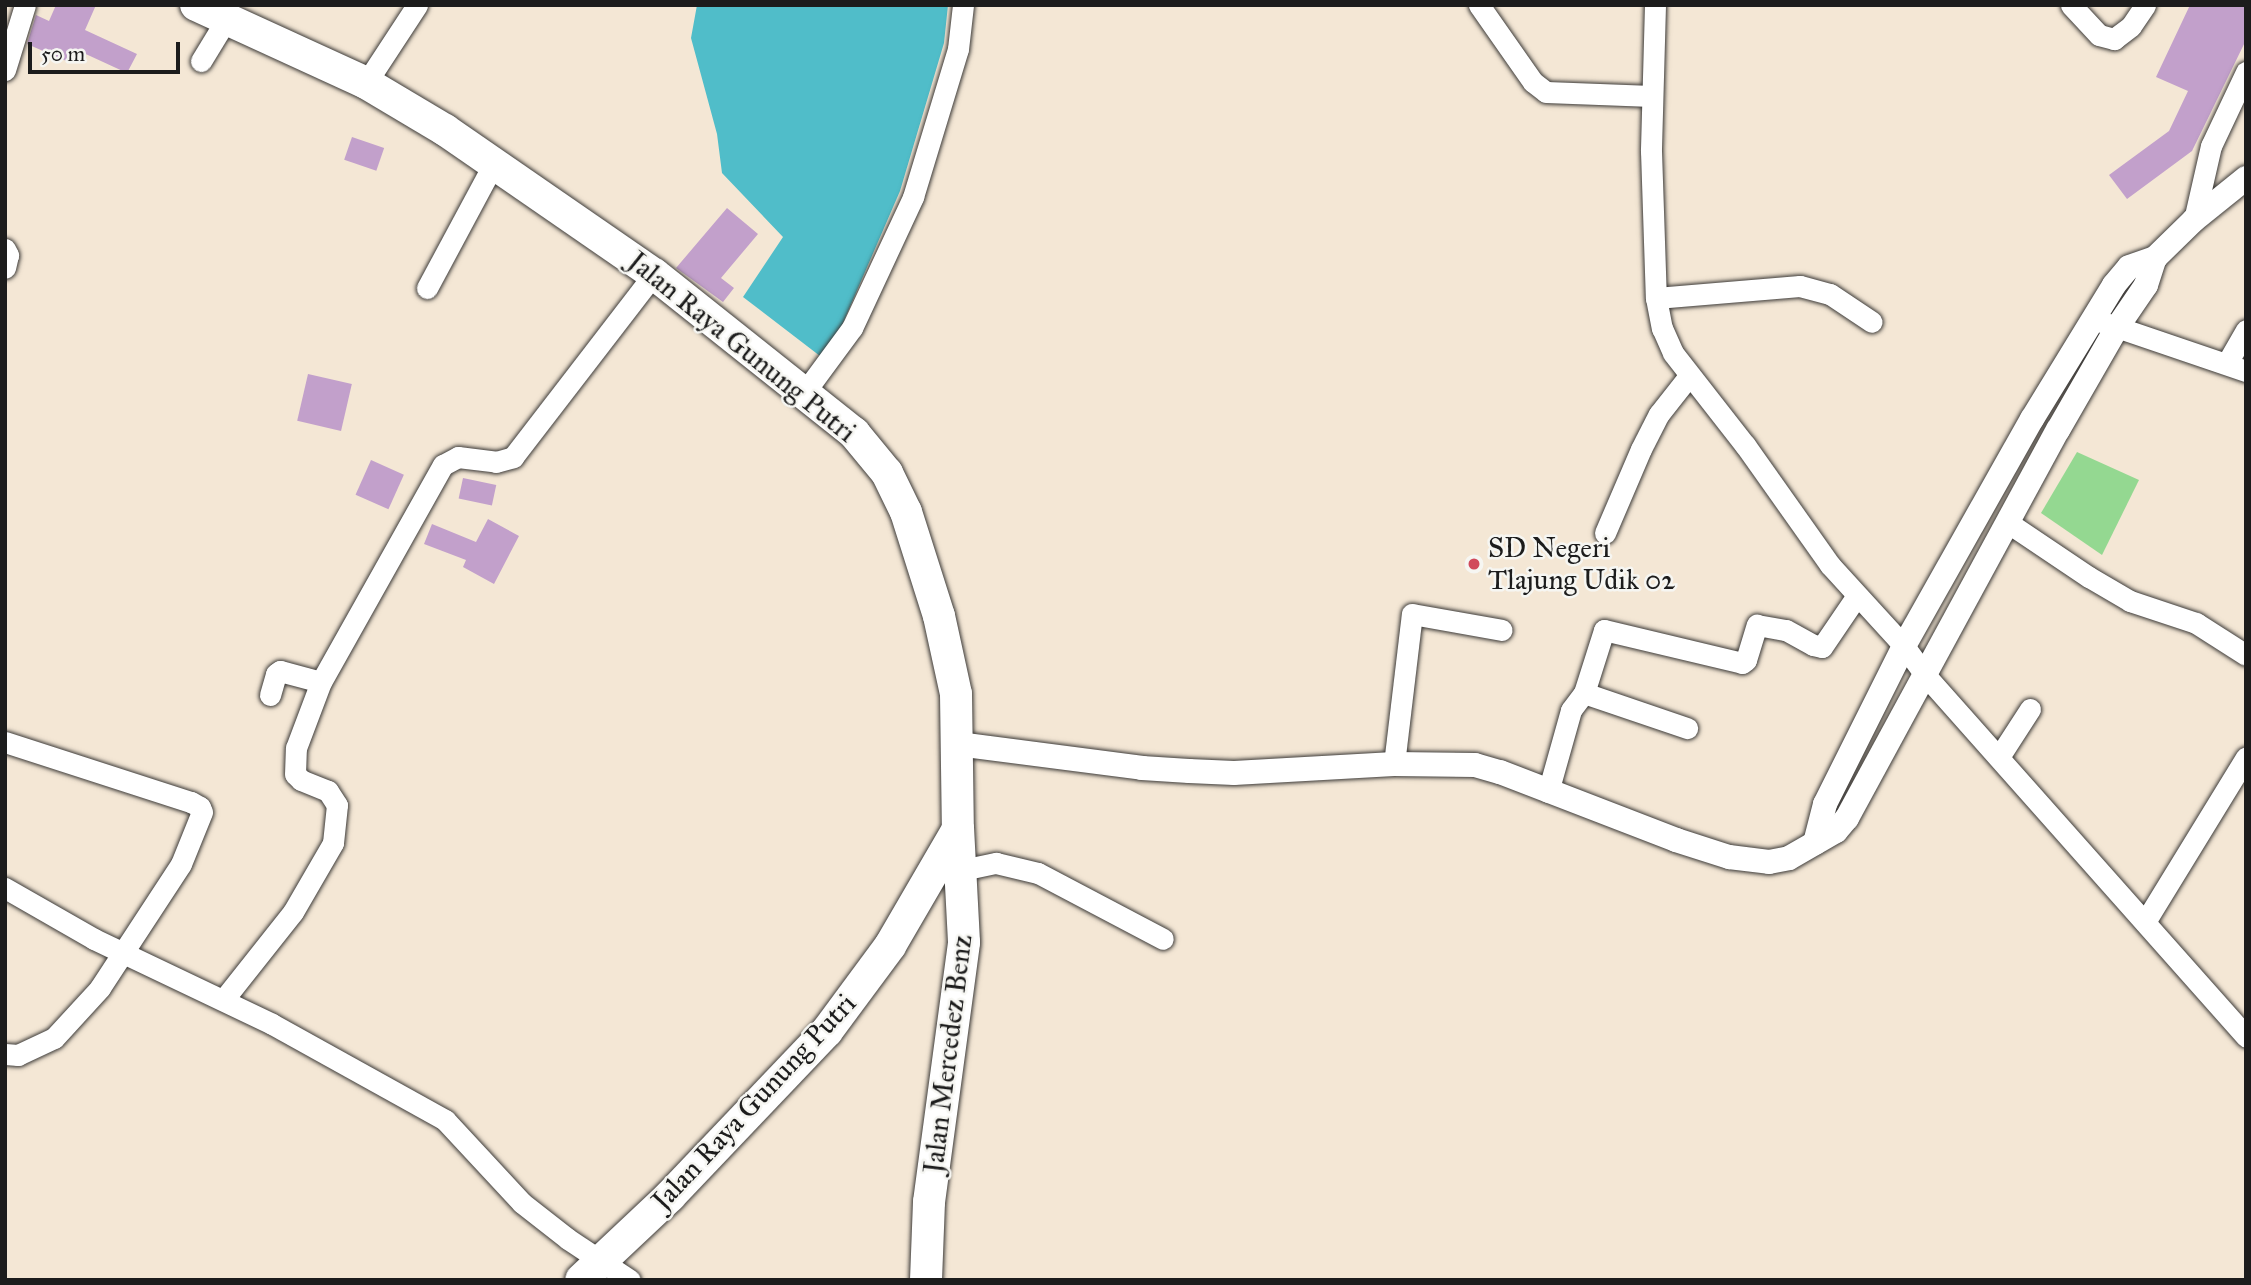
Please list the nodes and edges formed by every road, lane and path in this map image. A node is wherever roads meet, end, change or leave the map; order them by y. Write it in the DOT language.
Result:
graph roads {
  1 [pos="25,5"];
  2 [pos="417,5"];
  3 [pos="963,5"];
  4 [pos="1479,5"];
  5 [pos="1655,5"];
  6 [pos="2071,5"];
  7 [pos="2145,5"];
  8 [pos="212,11"];
  9 [pos="201,61"];
  10 [pos="5,70"];
  11 [pos="2246,72"];
  12 [pos="366,83"];
  13 [pos="1652,96"];
  14 [pos="494,163"];
  15 [pos="2246,178"];
  16 [pos="2194,220"];
  17 [pos="5,249"];
  18 [pos="2155,258"];
  19 [pos="5,268"];
  20 [pos="654,274"];
  21 [pos="427,288"];
  22 [pos="1656,298"];
  23 [pos="2093,317"];
  24 [pos="1872,321"];
  25 [pos="2116,329"];
  26 [pos="2246,330"];
  27 [pos="2237,367"];
  28 [pos="1689,376"];
  29 [pos="804,393"];
  30 [pos="2007,522"];
  31 [pos="1605,533"];
  32 [pos="1856,597"];
  33 [pos="1502,631"];
  34 [pos="1904,646"];
  35 [pos="2246,655"];
  36 [pos="1926,676"];
  37 [pos="321,682"];
  38 [pos="1584,693"];
  39 [pos="270,695"];
  40 [pos="2030,709"];
  41 [pos="1687,728"];
  42 [pos="5,742"];
  43 [pos="958,744"];
  44 [pos="1999,757"];
  45 [pos="2246,757"];
  46 [pos="1394,764"];
  47 [pos="1548,792"];
  48 [pos="958,829"];
  49 [pos="1815,843"];
  50 [pos="962,870"];
  51 [pos="5,888"];
  52 [pos="2145,922"];
  53 [pos="1163,939"];
  54 [pos="125,951"];
  55 [pos="224,999"];
  56 [pos="2246,1036"];
  57 [pos="5,1054"];
  58 [pos="591,1271"];
  59 [pos="630,1280"];
  60 [pos="926,1280"];
  1 -- 10 [label="street"];
  2 -- 12 [label="street"];
  3 -- 29 [label="street"];
  4 -- 13 [label="street"];
  5 -- 13 [label="street"];
  6 -- 7 [label="street"];
  8 -- 9 [label="street"];
  8 -- 12 [label="main road, Jalan Raya Gunung Putri"];
  11 -- 16 [label="street"];
  12 -- 14 [label="main road, Jalan Raya Gunung Putri"];
  13 -- 22 [label="street"];
  14 -- 20 [label="main road, Jalan Raya Gunung Putri"];
  14 -- 21 [label="street"];
  15 -- 16 [label="street"];
  16 -- 18 [label="street"];
  17 -- 19 [label="street"];
  18 -- 23 [label="street"];
  18 -- 25 [label="street"];
  20 -- 29 [label="main road, Jalan Raya Gunung Putri"];
  20 -- 37 [label="street"];
  22 -- 24 [label="street"];
  22 -- 28 [label="street"];
  23 -- 25 [label="street"];
  23 -- 34 [label="street"];
  25 -- 27 [label="street"];
  25 -- 30 [label="street"];
  26 -- 27 [label="street"];
  28 -- 31 [label="street"];
  28 -- 32 [label="street"];
  29 -- 43 [label="main road, Jalan Raya Gunung Putri"];
  30 -- 35 [label="street"];
  30 -- 36 [label="street"];
  32 -- 34 [label="street"];
  32 -- 38 [label="street"];
  33 -- 46 [label="street"];
  34 -- 36 [label="street"];
  34 -- 49 [label="street"];
  36 -- 44 [label="street"];
  36 -- 49 [label="street"];
  37 -- 39 [label="street"];
  37 -- 55 [label="street"];
  38 -- 41 [label="street"];
  38 -- 47 [label="street"];
  40 -- 44 [label="street"];
  42 -- 54 [label="street"];
  43 -- 46 [label="street"];
  43 -- 48 [label="main road, Jalan Raya Gunung Putri"];
  44 -- 52 [label="street"];
  45 -- 52 [label="street"];
  46 -- 47 [label="street"];
  47 -- 49 [label="street"];
  48 -- 50 [label="main road, Jalan Mercedez Benz"];
  48 -- 58 [label="main road, Jalan Raya Gunung Putri"];
  50 -- 53 [label="street"];
  50 -- 60 [label="main road, Jalan Mercedez Benz"];
  51 -- 54 [label="street"];
  52 -- 56 [label="street"];
  54 -- 55 [label="street"];
  54 -- 57 [label="street"];
  55 -- 58 [label="street"];
  58 -- 59 [label="street"];
}
